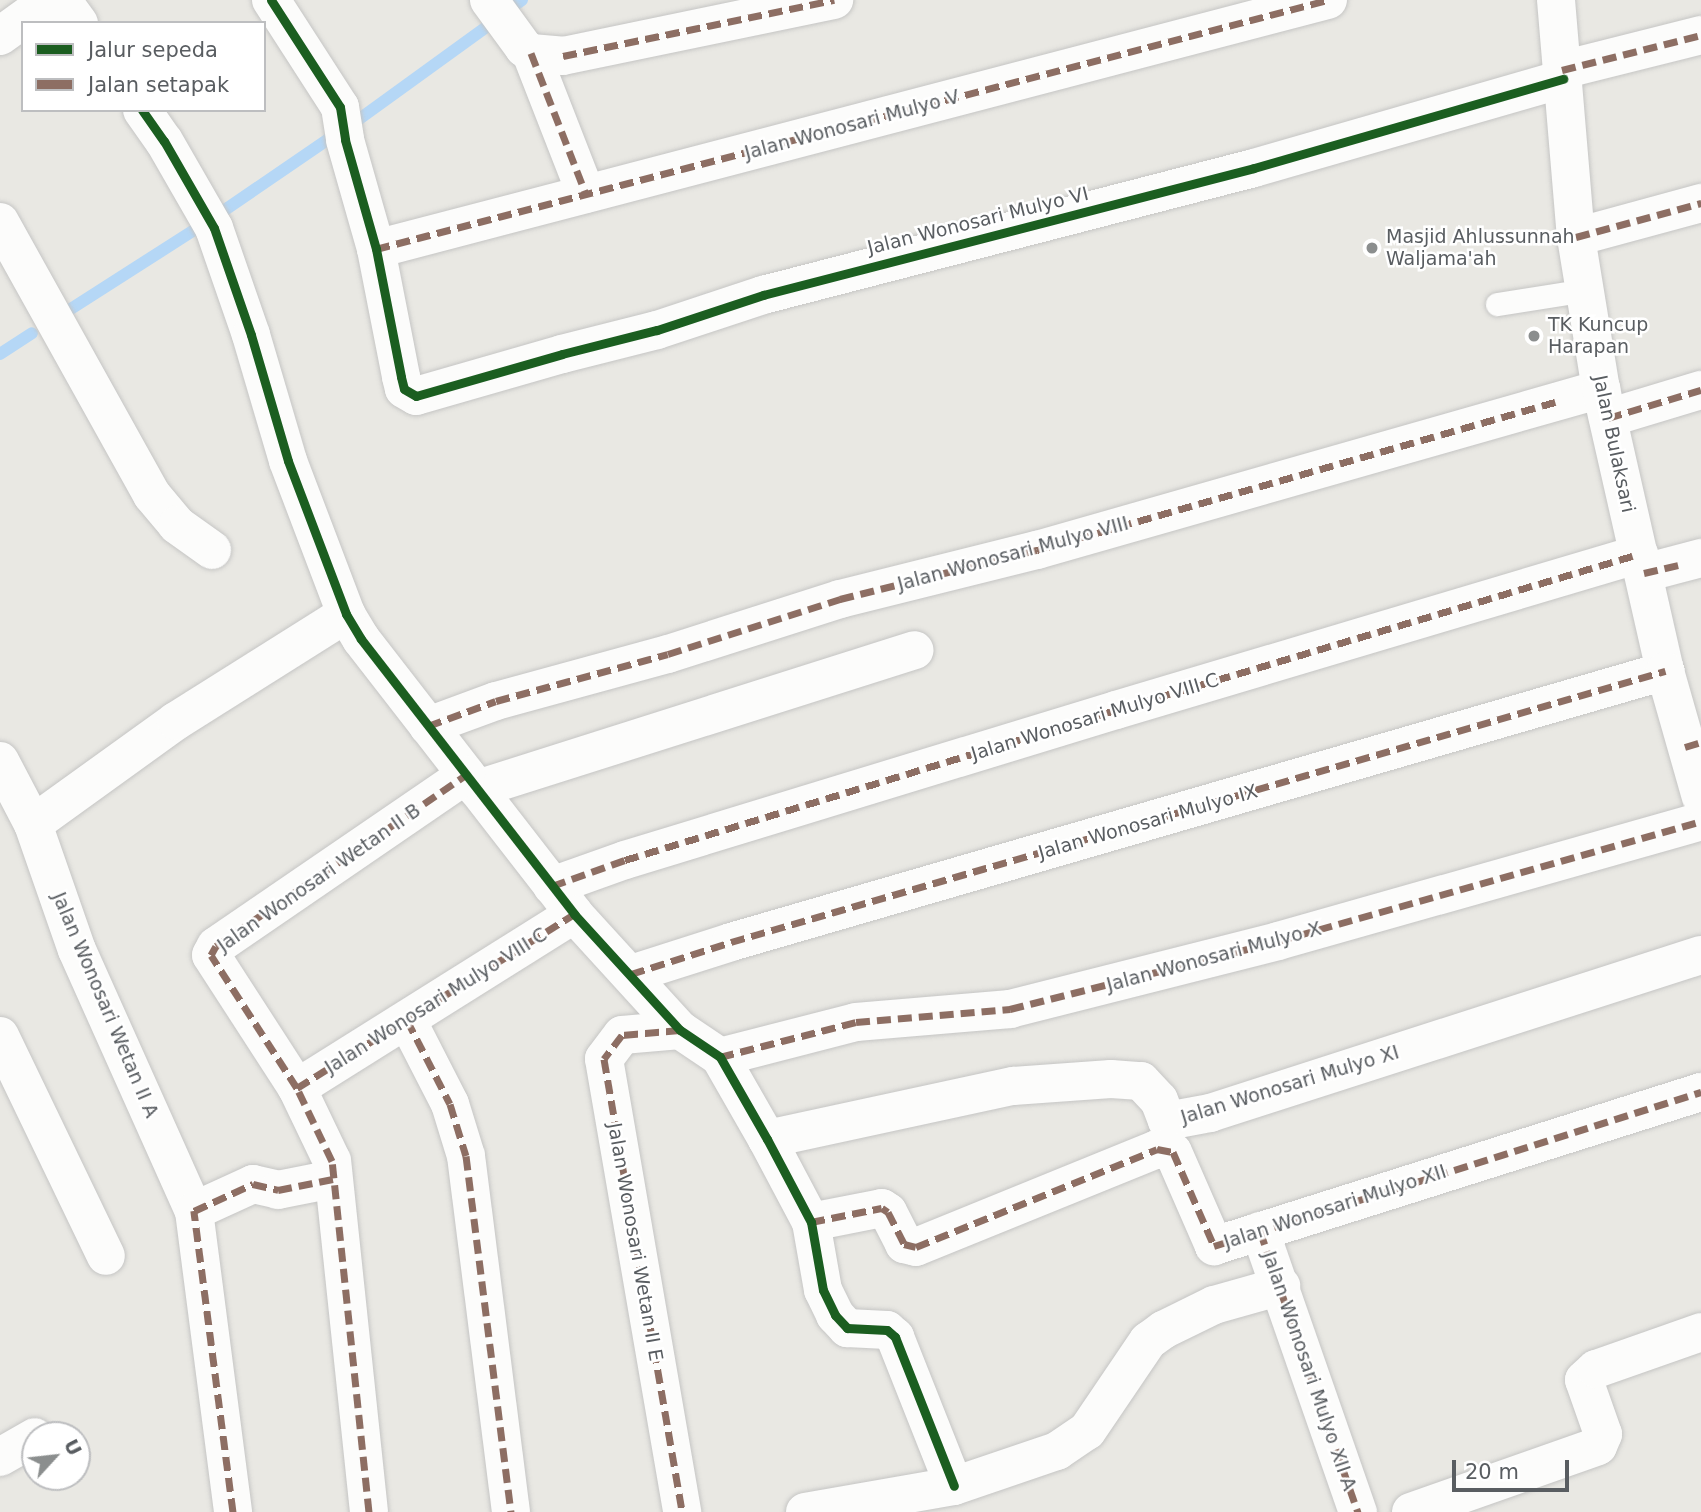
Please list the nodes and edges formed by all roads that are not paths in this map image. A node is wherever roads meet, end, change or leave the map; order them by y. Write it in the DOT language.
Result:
graph roads {
  1 [pos="50,0"];
  2 [pos="62,0"];
  3 [pos="271,0"];
  4 [pos="489,0"];
  5 [pos="834,0"];
  6 [pos="1328,0"];
  7 [pos="1556,0"];
  8 [pos="78,21"];
  9 [pos="1701,35"];
  10 [pos="0,36"];
  11 [pos="547,55"];
  12 [pos="1562,74"];
  13 [pos="143,112"];
  14 [pos="586,194"];
  15 [pos="1701,203"];
  16 [pos="0,222"];
  17 [pos="1576,237"];
  18 [pos="376,249"];
  19 [pos="1585,290"];
  20 [pos="1497,304"];
  21 [pos="1701,390"];
  22 [pos="1605,404"];
  23 [pos="212,550"];
  24 [pos="1701,558"];
  25 [pos="1641,564"];
  26 [pos="346,614"];
  27 [pos="914,650"];
  28 [pos="1665,671"];
  29 [pos="428,726"];
  30 [pos="1693,744"];
  31 [pos="0,761"];
  32 [pos="472,782"];
  33 [pos="1701,797"];
  34 [pos="1701,821"];
  35 [pos="33,824"];
  36 [pos="563,900"];
  37 [pos="1701,955"];
  38 [pos="631,974"];
  39 [pos="407,1020"];
  40 [pos="680,1030"];
  41 [pos="0,1036"];
  42 [pos="720,1057"];
  43 [pos="297,1088"];
  44 [pos="1701,1092"];
  45 [pos="1170,1137"];
  46 [pos="768,1139"];
  47 [pos="332,1179"];
  48 [pos="194,1211"];
  49 [pos="811,1222"];
  50 [pos="1260,1231"];
  51 [pos="106,1256"];
  52 [pos="1281,1286"];
  53 [pos="1701,1332"];
  54 [pos="21,1445"];
  55 [pos="0,1457"];
  56 [pos="954,1486"];
  57 [pos="233,1512"];
  58 [pos="369,1512"];
  59 [pos="511,1512"];
  60 [pos="682,1512"];
  61 [pos="805,1512"];
  62 [pos="1358,1512"];
  63 [pos="1411,1512"];
  1 -- 10 [label="street"];
  2 -- 8 [label="street"];
  3 -- 18 [label="street"];
  4 -- 11 [label="street"];
  5 -- 11 [label="street"];
  6 -- 14 [label="street, Jalan Wonosari Mulyo V"];
  7 -- 12 [label="street, Jalan Bulaksari"];
  9 -- 12 [label="street, Jalan Wonosari Mulyo VI"];
  11 -- 14 [label="street"];
  12 -- 17 [label="street, Jalan Bulaksari"];
  12 -- 18 [label="street, Jalan Wonosari Mulyo VI"];
  13 -- 26 [label="street"];
  14 -- 18 [label="street, Jalan Wonosari Mulyo V"];
  15 -- 17 [label="street"];
  16 -- 23 [label="street"];
  17 -- 19 [label="street, Jalan Bulaksari"];
  19 -- 20 [label="lane"];
  19 -- 22 [label="street, Jalan Bulaksari"];
  21 -- 22 [label="street, Jalan Wonosari Mulyo VIII"];
  22 -- 25 [label="street, Jalan Bulaksari"];
  22 -- 29 [label="street, Jalan Wonosari Mulyo VIII"];
  24 -- 25 [label="street, Jalan Wonosari Mulyo VIII C"];
  25 -- 28 [label="street, Jalan Bulaksari"];
  25 -- 36 [label="street, Jalan Wonosari Mulyo VIII C"];
  26 -- 29 [label="street"];
  26 -- 35 [label="street"];
  27 -- 32 [label="street"];
  28 -- 30 [label="street, Jalan Bulaksari"];
  28 -- 38 [label="street, Jalan Wonosari Mulyo IX"];
  29 -- 32 [label="street"];
  30 -- 33 [label="street, Jalan Bulaksari"];
  31 -- 35 [label="street, Jalan Wonosari Wetan II A"];
  32 -- 36 [label="street"];
  32 -- 43 [label="street, Jalan Wonosari Wetan II B"];
  34 -- 42 [label="street, Jalan Wonosari Mulyo X"];
  35 -- 48 [label="street, Jalan Wonosari Wetan II A"];
  36 -- 38 [label="street"];
  36 -- 39 [label="street, Jalan Wonosari Mulyo VIII C"];
  37 -- 45 [label="street, Jalan Wonosari Mulyo XI"];
  38 -- 40 [label="street"];
  39 -- 43 [label="street, Jalan Wonosari Mulyo VIII C"];
  39 -- 59 [label="street"];
  40 -- 42 [label="street"];
  40 -- 60 [label="street, Jalan Wonosari Wetan II E"];
  41 -- 51 [label="street"];
  42 -- 46 [label="street"];
  43 -- 47 [label="street, Jalan Wonosari Wetan II B"];
  44 -- 50 [label="street, Jalan Wonosari Mulyo XII"];
  45 -- 46 [label="street, Jalan Wonosari Mulyo XI"];
  45 -- 49 [label="street"];
  45 -- 50 [label="street, Jalan Wonosari Mulyo XII"];
  46 -- 49 [label="street"];
  47 -- 48 [label="street"];
  47 -- 58 [label="street, Jalan Wonosari Wetan II B"];
  48 -- 57 [label="street, Jalan Wonosari Wetan II A"];
  49 -- 56 [label="street"];
  50 -- 52 [label="street, Jalan Wonosari Mulyo XII A"];
  52 -- 56 [label="street"];
  52 -- 62 [label="street, Jalan Wonosari Mulyo XII A"];
  53 -- 63 [label="street"];
  54 -- 55 [label="street"];
  56 -- 61 [label="street"];
}
